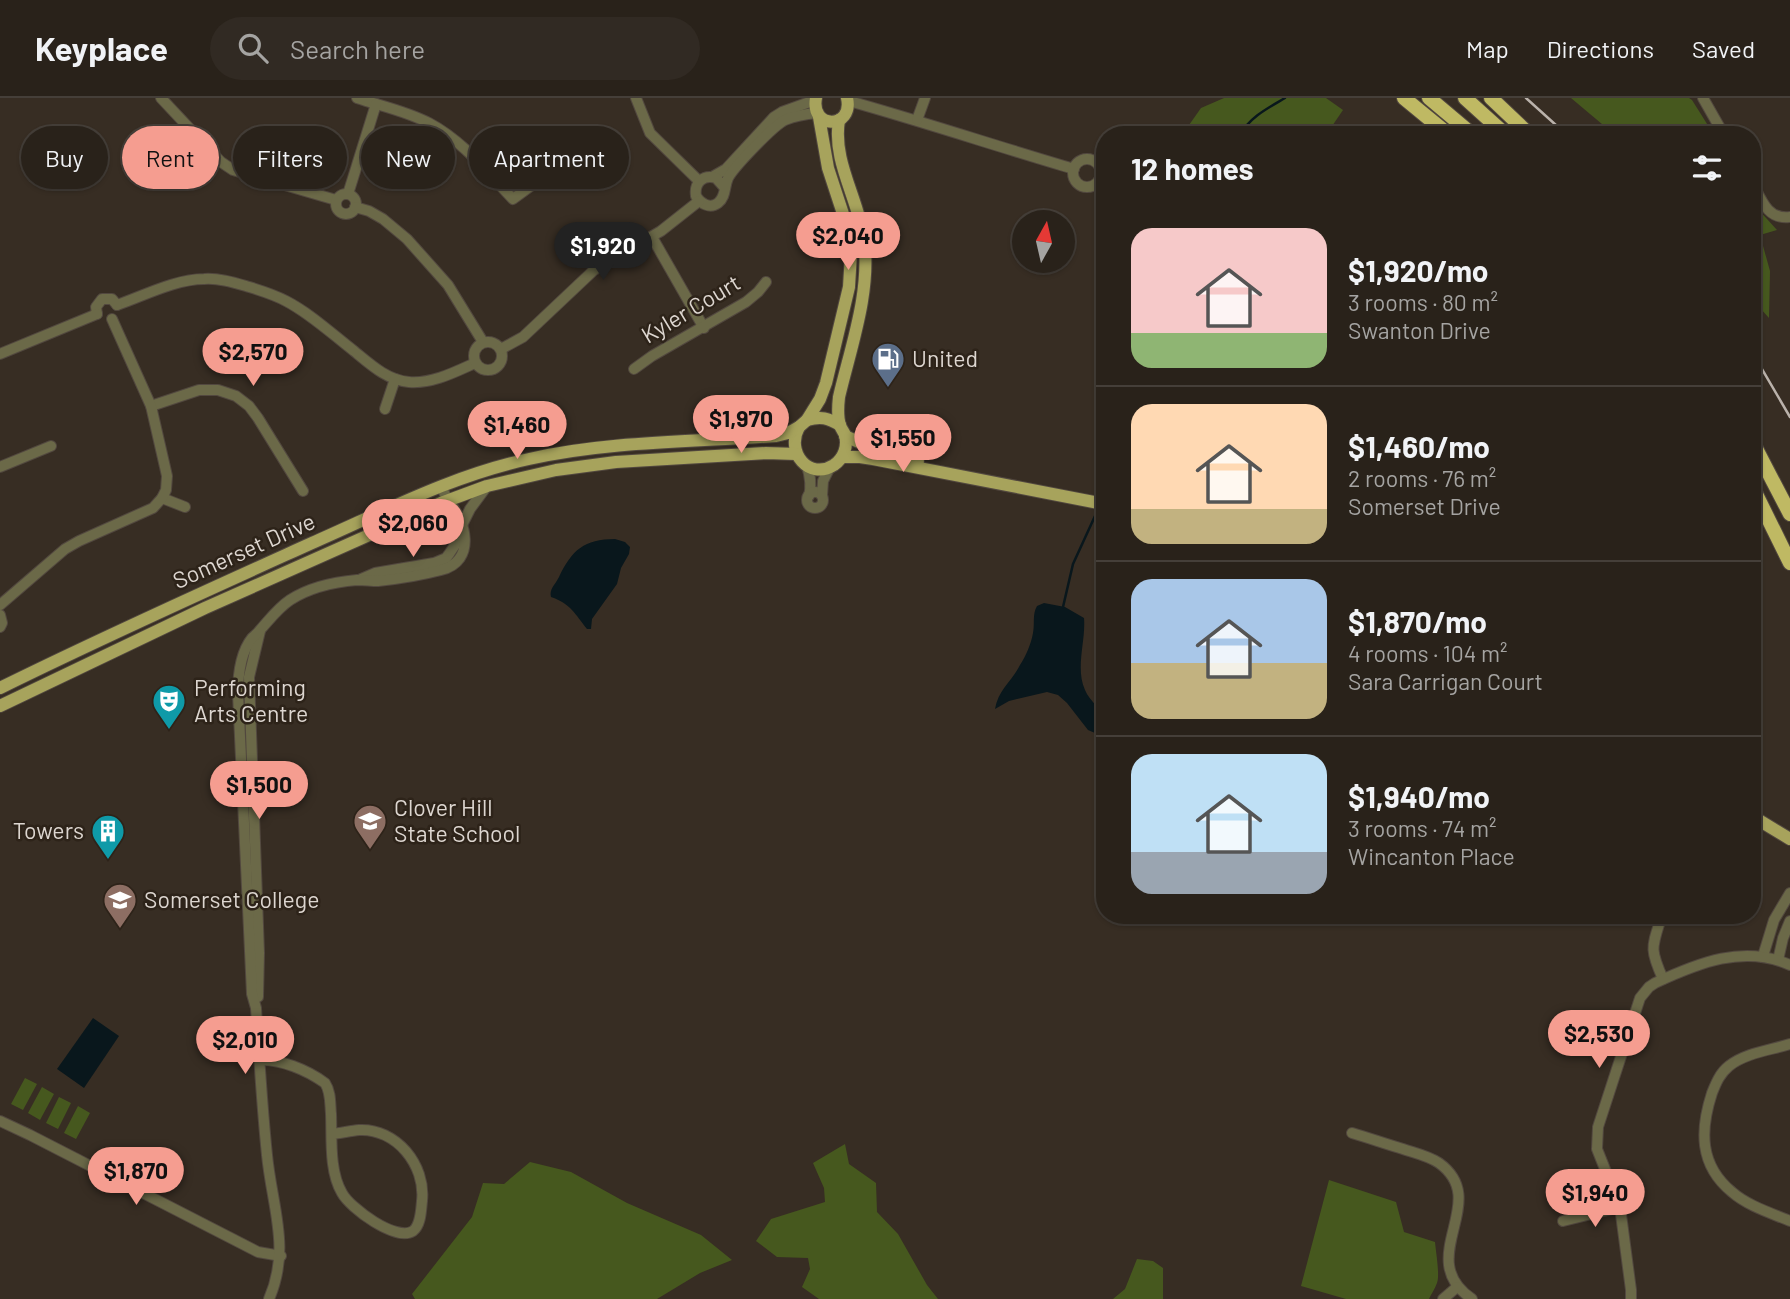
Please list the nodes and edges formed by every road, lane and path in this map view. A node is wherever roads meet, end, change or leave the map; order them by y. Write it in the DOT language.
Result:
graph roads {
  1 [pos="161,98"];
  2 [pos="356,98"];
  3 [pos="636,98"];
  4 [pos="925,98"];
  5 [pos="1404,98"];
  6 [pos="1429,98"];
  7 [pos="1465,98"];
  8 [pos="1491,98"];
  9 [pos="1703,98"];
  10 [pos="848,100"];
  11 [pos="376,104"];
  12 [pos="817,107"];
  13 [pos="839,120"];
  14 [pos="917,120"];
  15 [pos="1438,126"];
  16 [pos="1462,126"];
  17 [pos="1496,126"];
  18 [pos="1521,126"];
  19 [pos="1719,126"];
  20 [pos="469,153"];
  21 [pos="1096,165"];
  22 [pos="1074,169"];
  23 [pos="712,177"];
  24 [pos="699,181"];
  25 [pos="1096,184"];
  26 [pos="724,187"];
  27 [pos="503,189"];
  28 [pos="527,189"];
  29 [pos="348,194"];
  30 [pos="1761,197"];
  31 [pos="336,200"];
  32 [pos="699,201"];
  33 [pos="355,207"];
  34 [pos="1790,217"];
  35 [pos="652,237"];
  36 [pos="766,282"];
  37 [pos="117,305"];
  38 [pos="97,314"];
  39 [pos="113,318"];
  40 [pos="704,328"];
  41 [pos="483,342"];
  42 [pos="501,349"];
  43 [pos="0,354"];
  44 [pos="475,363"];
  45 [pos="634,369"];
  46 [pos="395,379"];
  47 [pos="151,406"];
  48 [pos="385,409"];
  49 [pos="803,423"];
  50 [pos="842,430"];
  51 [pos="51,446"];
  52 [pos="796,454"];
  53 [pos="842,457"];
  54 [pos="1761,458"];
  55 [pos="807,466"];
  56 [pos="0,467"];
  57 [pos="830,467"];
  58 [pos="975,479"];
  59 [pos="442,486"];
  60 [pos="487,486"];
  61 [pos="303,491"];
  62 [pos="162,498"];
  63 [pos="448,500"];
  64 [pos="1096,502"];
  65 [pos="1761,504"];
  66 [pos="184,507"];
  67 [pos="429,509"];
  68 [pos="1790,514"];
  69 [pos="462,525"];
  70 [pos="457,538"];
  71 [pos="1790,563"];
  72 [pos="358,580"];
  73 [pos="0,605"];
  74 [pos="0,615"];
  75 [pos="0,627"];
  76 [pos="0,688"];
  77 [pos="0,706"];
  78 [pos="1761,821"];
  79 [pos="1790,839"];
  80 [pos="1790,892"];
  81 [pos="1790,921"];
  82 [pos="1660,924"];
  83 [pos="1763,956"];
  84 [pos="1778,960"];
  85 [pos="1790,965"];
  86 [pos="1663,979"];
  87 [pos="1790,1044"];
  88 [pos="259,1060"];
  89 [pos="0,1121"];
  90 [pos="1352,1132"];
  91 [pos="332,1134"];
  92 [pos="1620,1207"];
  93 [pos="1563,1221"];
  94 [pos="1790,1221"];
  95 [pos="281,1256"];
  96 [pos="1457,1287"];
  97 [pos="270,1299"];
  98 [pos="1443,1299"];
  99 [pos="1472,1299"];
  100 [pos="1630,1299"];
  1 -- 31 [label="street"];
  2 -- 11 [label="street"];
  3 -- 24 [label="street"];
  4 -- 14 [label="street"];
  5 -- 15 [label="highway"];
  6 -- 16 [label="highway"];
  7 -- 17 [label="highway"];
  8 -- 18 [label="highway"];
  9 -- 19 [label="street"];
  10 -- 13 [label="main road"];
  10 -- 14 [label="street"];
  11 -- 20 [label="street"];
  11 -- 29 [label="street"];
  12 -- 13 [label="main road"];
  12 -- 23 [label="street"];
  12 -- 26 [label="street"];
  12 -- 49 [label="main road"];
  13 -- 50 [label="main road"];
  14 -- 22 [label="street"];
  21 -- 22 [label="street"];
  22 -- 25 [label="street"];
  23 -- 24 [label="street"];
  23 -- 26 [label="street"];
  24 -- 32 [label="street"];
  26 -- 32 [label="street"];
  27 -- 28 [label="street"];
  29 -- 31 [label="street"];
  29 -- 33 [label="street"];
  30 -- 34 [label="street"];
  31 -- 33 [label="street"];
  32 -- 35 [label="street"];
  33 -- 41 [label="street"];
  35 -- 40 [label="street"];
  35 -- 42 [label="street"];
  36 -- 40 [label="street, Kyler Court"];
  37 -- 38 [label="street"];
  37 -- 39 [label="street"];
  37 -- 46 [label="street"];
  38 -- 39 [label="street"];
  38 -- 43 [label="street"];
  39 -- 47 [label="street"];
  40 -- 45 [label="street, Kyler Court"];
  41 -- 42 [label="street"];
  41 -- 44 [label="street"];
  42 -- 44 [label="street"];
  44 -- 46 [label="street"];
  46 -- 48 [label="street"];
  47 -- 61 [label="street"];
  47 -- 62 [label="street"];
  49 -- 50 [label="main road, Somerset Drive"];
  49 -- 52 [label="main road"];
  49 -- 59 [label="main road, Somerset Drive"];
  50 -- 53 [label="main road"];
  50 -- 58 [label="main road, Somerset Drive"];
  51 -- 56 [label="street"];
  52 -- 55 [label="main road"];
  52 -- 60 [label="main road, Somerset Drive"];
  53 -- 57 [label="main road"];
  53 -- 58 [label="main road"];
  54 -- 68 [label="highway"];
  55 -- 57 [label="main road"];
  55 -- 57 [label="street"];
  58 -- 64 [label="main road"];
  59 -- 63 [label="street"];
  59 -- 76 [label="main road, Somerset Drive"];
  60 -- 63 [label="main road, Somerset Drive"];
  60 -- 69 [label="street"];
  62 -- 66 [label="street"];
  62 -- 73 [label="street"];
  63 -- 67 [label="main road, Somerset Drive"];
  63 -- 69 [label="street"];
  63 -- 70 [label="street"];
  65 -- 71 [label="highway"];
  67 -- 70 [label="street"];
  67 -- 77 [label="main road, Somerset Drive"];
  69 -- 72 [label="street"];
  70 -- 72 [label="street"];
  72 -- 88 [label="street"];
  74 -- 75 [label="street"];
  78 -- 79 [label="main road"];
  80 -- 83 [label="street"];
  81 -- 84 [label="street"];
  82 -- 86 [label="street"];
  83 -- 84 [label="street"];
  83 -- 86 [label="street"];
  84 -- 85 [label="street"];
  86 -- 92 [label="street"];
  87 -- 94 [label="street"];
  88 -- 91 [label="street"];
  88 -- 95 [label="street"];
  89 -- 95 [label="street"];
  90 -- 96 [label="street"];
  91 -- 91 [label="street"];
  92 -- 93 [label="street"];
  92 -- 100 [label="street"];
  95 -- 97 [label="street"];
  96 -- 98 [label="street"];
  96 -- 99 [label="street"];
}
